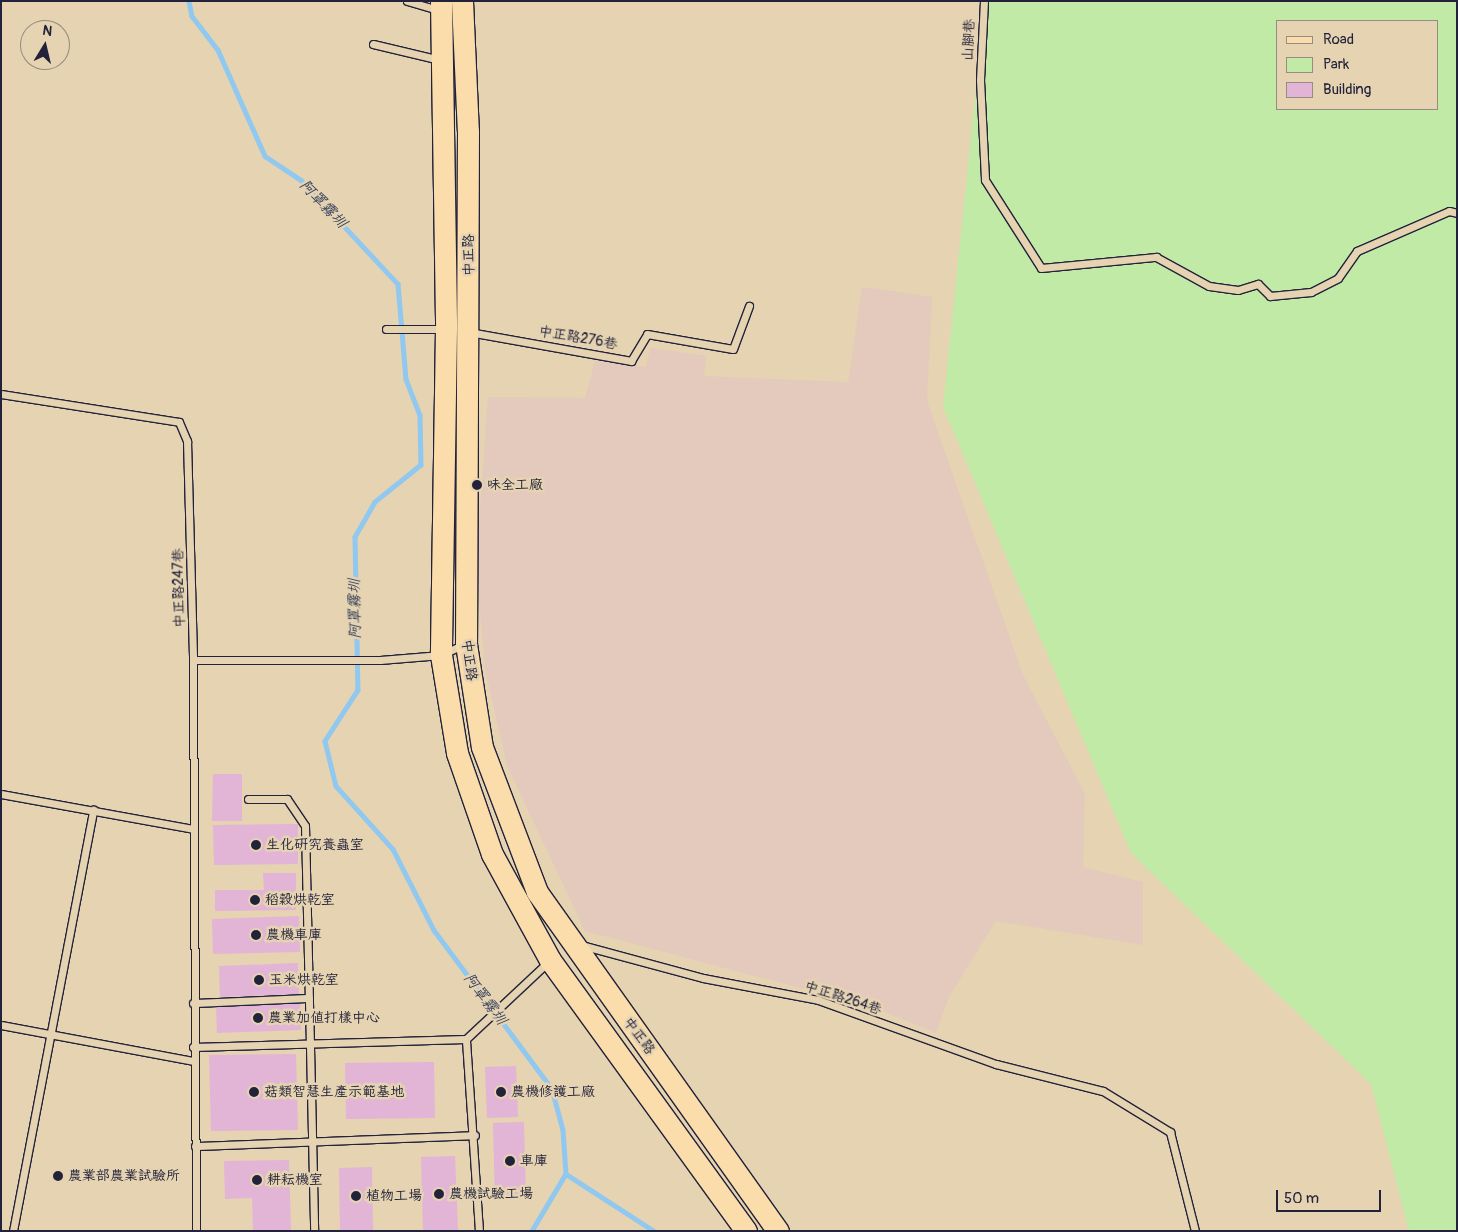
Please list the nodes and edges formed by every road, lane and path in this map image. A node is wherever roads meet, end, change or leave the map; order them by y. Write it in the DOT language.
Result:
graph roads {
  1 [pos="407,1"];
  2 [pos="984,1"];
  3 [pos="441,6"];
  4 [pos="462,6"];
  5 [pos="373,44"];
  6 [pos="443,61"];
  7 [pos="1457,213"];
  8 [pos="749,306"];
  9 [pos="386,329"];
  10 [pos="438,330"];
  11 [pos="469,332"];
  12 [pos="1,394"];
  13 [pos="466,644"];
  14 [pos="441,655"];
  15 [pos="193,660"];
  16 [pos="1,794"];
  17 [pos="248,799"];
  18 [pos="93,810"];
  19 [pos="193,829"];
  20 [pos="571,942"];
  21 [pos="550,960"];
  22 [pos="309,998"];
  23 [pos="193,1003"];
  24 [pos="1,1025"];
  25 [pos="52,1034"];
  26 [pos="466,1039"];
  27 [pos="310,1044"];
  28 [pos="193,1047"];
  29 [pos="193,1061"];
  30 [pos="475,1135"];
  31 [pos="312,1142"];
  32 [pos="195,1146"];
  33 [pos="13,1231"];
  34 [pos="196,1231"];
  35 [pos="314,1231"];
  36 [pos="479,1231"];
  37 [pos="746,1231"];
  38 [pos="778,1231"];
  39 [pos="1195,1231"];
  1 -- 3 [label="lane"];
  2 -- 7 [label="lane, 山腳巷"];
  3 -- 4 [label="main road"];
  3 -- 6 [label="main road, 中正路"];
  4 -- 11 [label="main road, 中正路"];
  5 -- 6 [label="lane"];
  6 -- 10 [label="main road, 中正路"];
  8 -- 11 [label="lane, 中正路276巷"];
  9 -- 10 [label="lane, 中正路276巷"];
  10 -- 11 [label="lane, 中正路276巷"];
  10 -- 14 [label="main road, 中正路"];
  11 -- 13 [label="main road, 中正路"];
  12 -- 15 [label="lane, 中正路247巷"];
  13 -- 14 [label="lane"];
  13 -- 20 [label="main road, 中正路"];
  14 -- 15 [label="lane"];
  14 -- 21 [label="main road, 中正路"];
  15 -- 19 [label="lane"];
  16 -- 18 [label="lane"];
  17 -- 22 [label="lane"];
  18 -- 19 [label="lane"];
  18 -- 25 [label="lane"];
  19 -- 23 [label="lane"];
  20 -- 38 [label="main road, 中正路"];
  20 -- 39 [label="lane, 中正路264巷"];
  21 -- 26 [label="lane"];
  21 -- 37 [label="main road, 中正路"];
  22 -- 23 [label="lane"];
  22 -- 27 [label="lane"];
  23 -- 28 [label="lane"];
  24 -- 25 [label="lane"];
  25 -- 29 [label="lane"];
  25 -- 33 [label="lane"];
  26 -- 27 [label="lane"];
  26 -- 30 [label="lane"];
  27 -- 28 [label="lane"];
  27 -- 31 [label="lane"];
  28 -- 29 [label="lane"];
  29 -- 32 [label="lane"];
  30 -- 31 [label="lane"];
  30 -- 36 [label="lane"];
  31 -- 32 [label="lane"];
  31 -- 35 [label="lane"];
  32 -- 34 [label="lane"];
}
